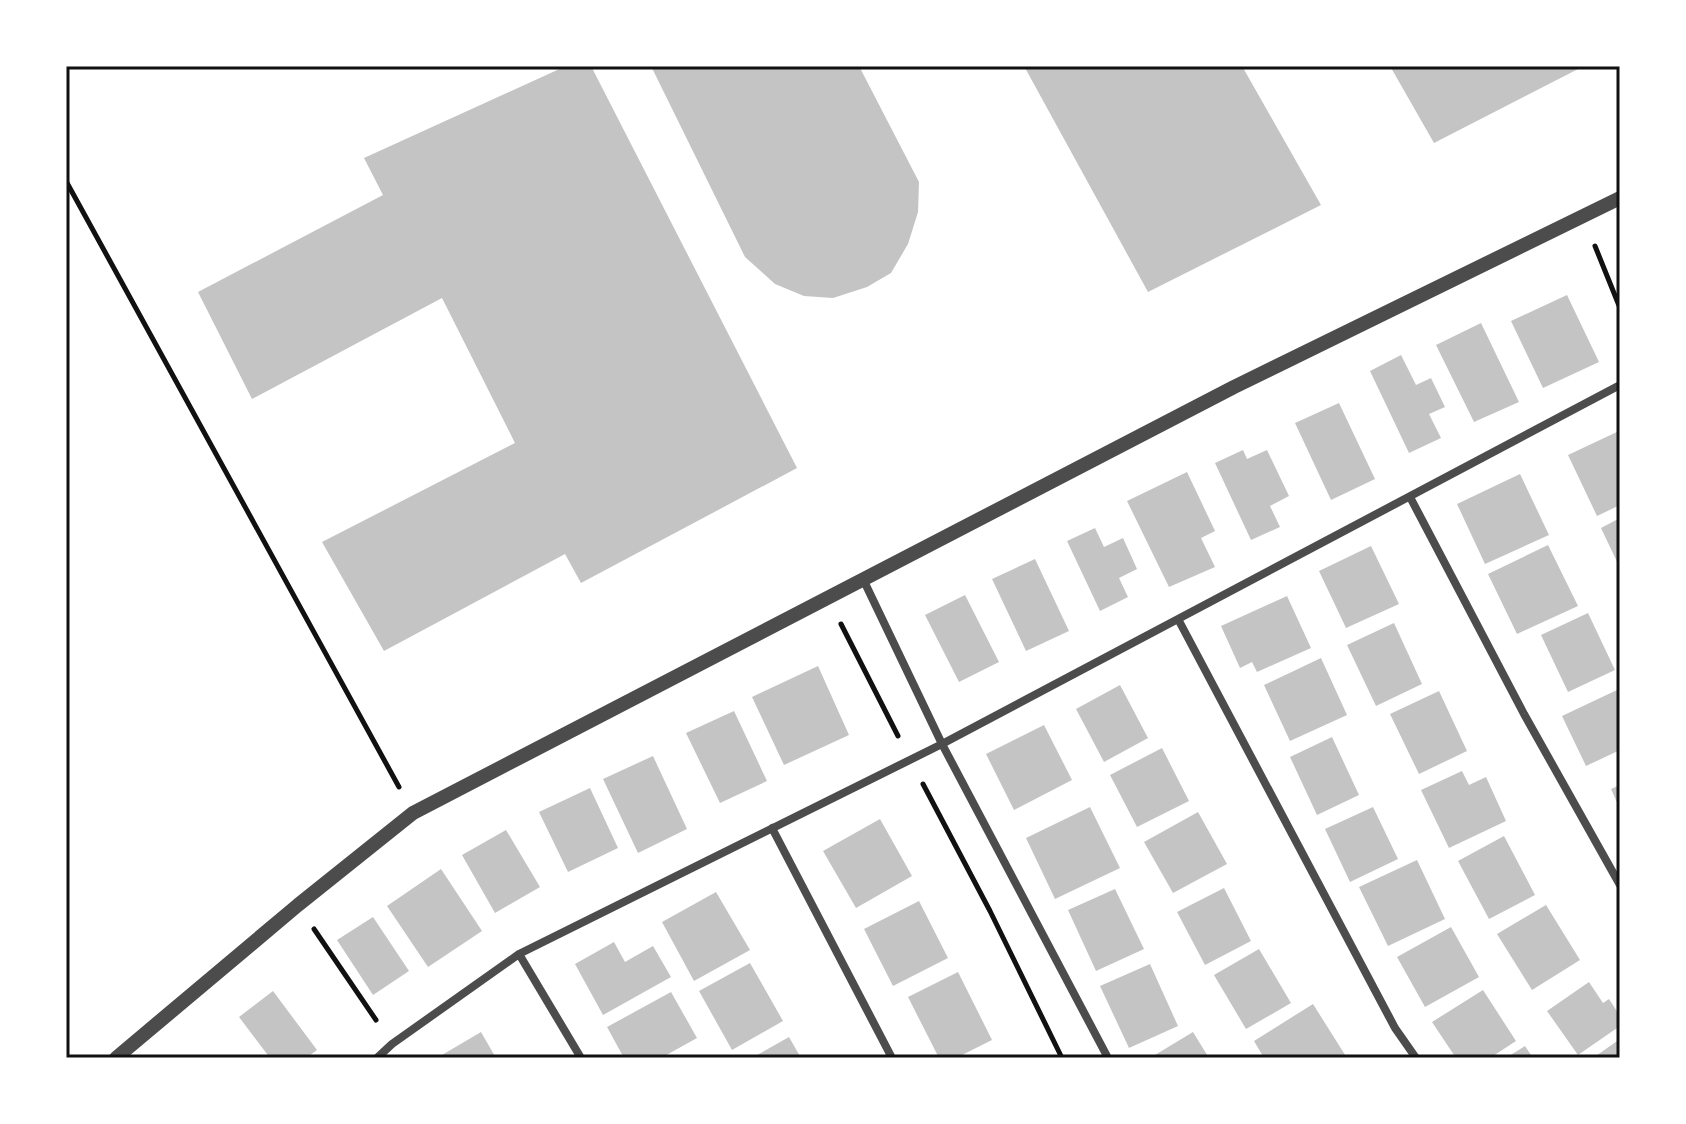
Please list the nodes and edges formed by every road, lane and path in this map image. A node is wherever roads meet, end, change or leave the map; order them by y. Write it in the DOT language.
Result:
graph roads {
  1 [pos="66,181"];
  2 [pos="1620,198"];
  3 [pos="1583,217"];
  4 [pos="1620,308"];
  5 [pos="1620,385"];
  6 [pos="1410,497"];
  7 [pos="863,579"];
  8 [pos="827,597"];
  9 [pos="1178,619"];
  10 [pos="942,744"];
  11 [pos="911,760"];
  12 [pos="413,813"];
  13 [pos="772,828"];
  14 [pos="1620,885"];
  15 [pos="298,905"];
  16 [pos="519,954"];
  17 [pos="392,1044"];
  18 [pos="116,1058"];
  19 [pos="377,1058"];
  20 [pos="581,1058"];
  21 [pos="892,1058"];
  22 [pos="1062,1058"];
  23 [pos="1108,1058"];
  24 [pos="1416,1058"];
  1 -- 12 [label="path"];
  2 -- 3 [label="street"];
  3 -- 4 [label="path"];
  3 -- 7 [label="street"];
  5 -- 6 [label="street"];
  6 -- 9 [label="street"];
  6 -- 14 [label="street"];
  7 -- 8 [label="street"];
  7 -- 10 [label="street"];
  8 -- 11 [label="path"];
  8 -- 12 [label="street"];
  9 -- 10 [label="street"];
  9 -- 24 [label="street"];
  10 -- 11 [label="street"];
  10 -- 23 [label="street"];
  11 -- 13 [label="street"];
  11 -- 22 [label="path"];
  12 -- 15 [label="street"];
  13 -- 16 [label="street"];
  13 -- 21 [label="street"];
  15 -- 17 [label="path"];
  15 -- 18 [label="street"];
  16 -- 17 [label="street"];
  16 -- 20 [label="street"];
  17 -- 19 [label="street"];
}
